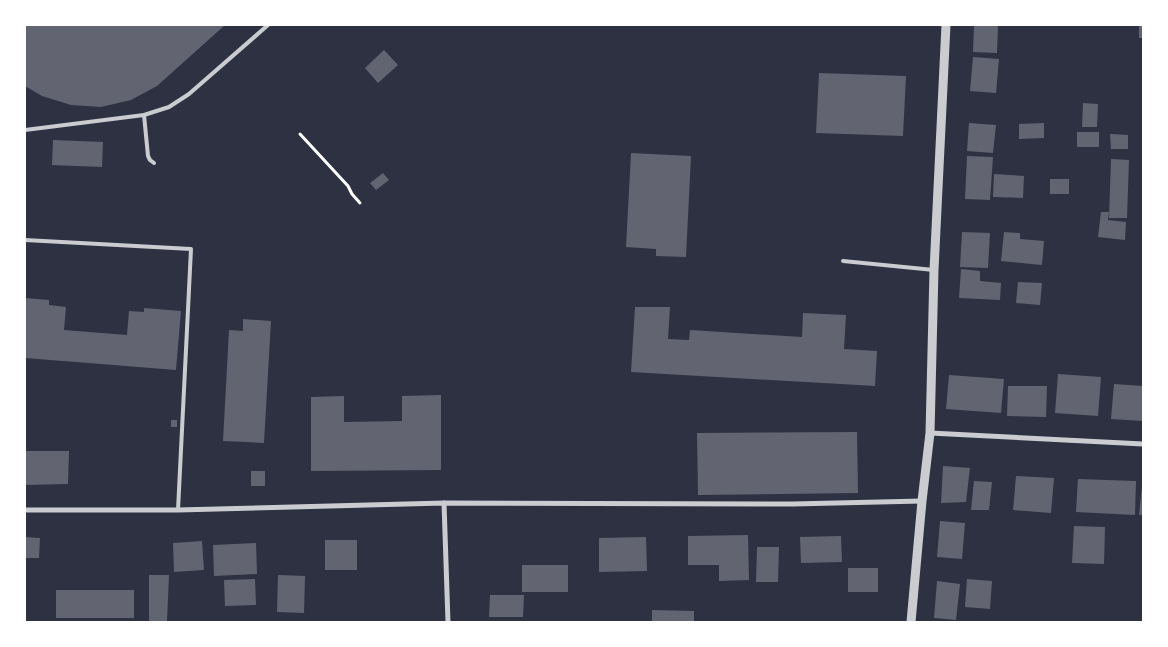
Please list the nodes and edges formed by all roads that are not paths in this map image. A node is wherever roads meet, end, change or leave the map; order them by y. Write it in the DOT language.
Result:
graph roads {
  1 [pos="268,25"];
  2 [pos="946,25"];
  3 [pos="144,115"];
  4 [pos="25,130"];
  5 [pos="154,163"];
  6 [pos="25,240"];
  7 [pos="843,261"];
  8 [pos="934,270"];
  9 [pos="930,433"];
  10 [pos="1143,444"];
  11 [pos="922,501"];
  12 [pos="444,503"];
  13 [pos="25,510"];
  14 [pos="178,510"];
  15 [pos="448,622"];
  16 [pos="911,622"];
  1 -- 3 [label="lane"];
  2 -- 8 [label="street"];
  3 -- 4 [label="lane"];
  3 -- 5 [label="lane"];
  6 -- 14 [label="lane"];
  7 -- 8 [label="lane"];
  8 -- 9 [label="street"];
  9 -- 10 [label="street"];
  9 -- 11 [label="street"];
  11 -- 12 [label="street"];
  11 -- 16 [label="street"];
  12 -- 14 [label="street"];
  12 -- 15 [label="street"];
  13 -- 14 [label="street"];
}
